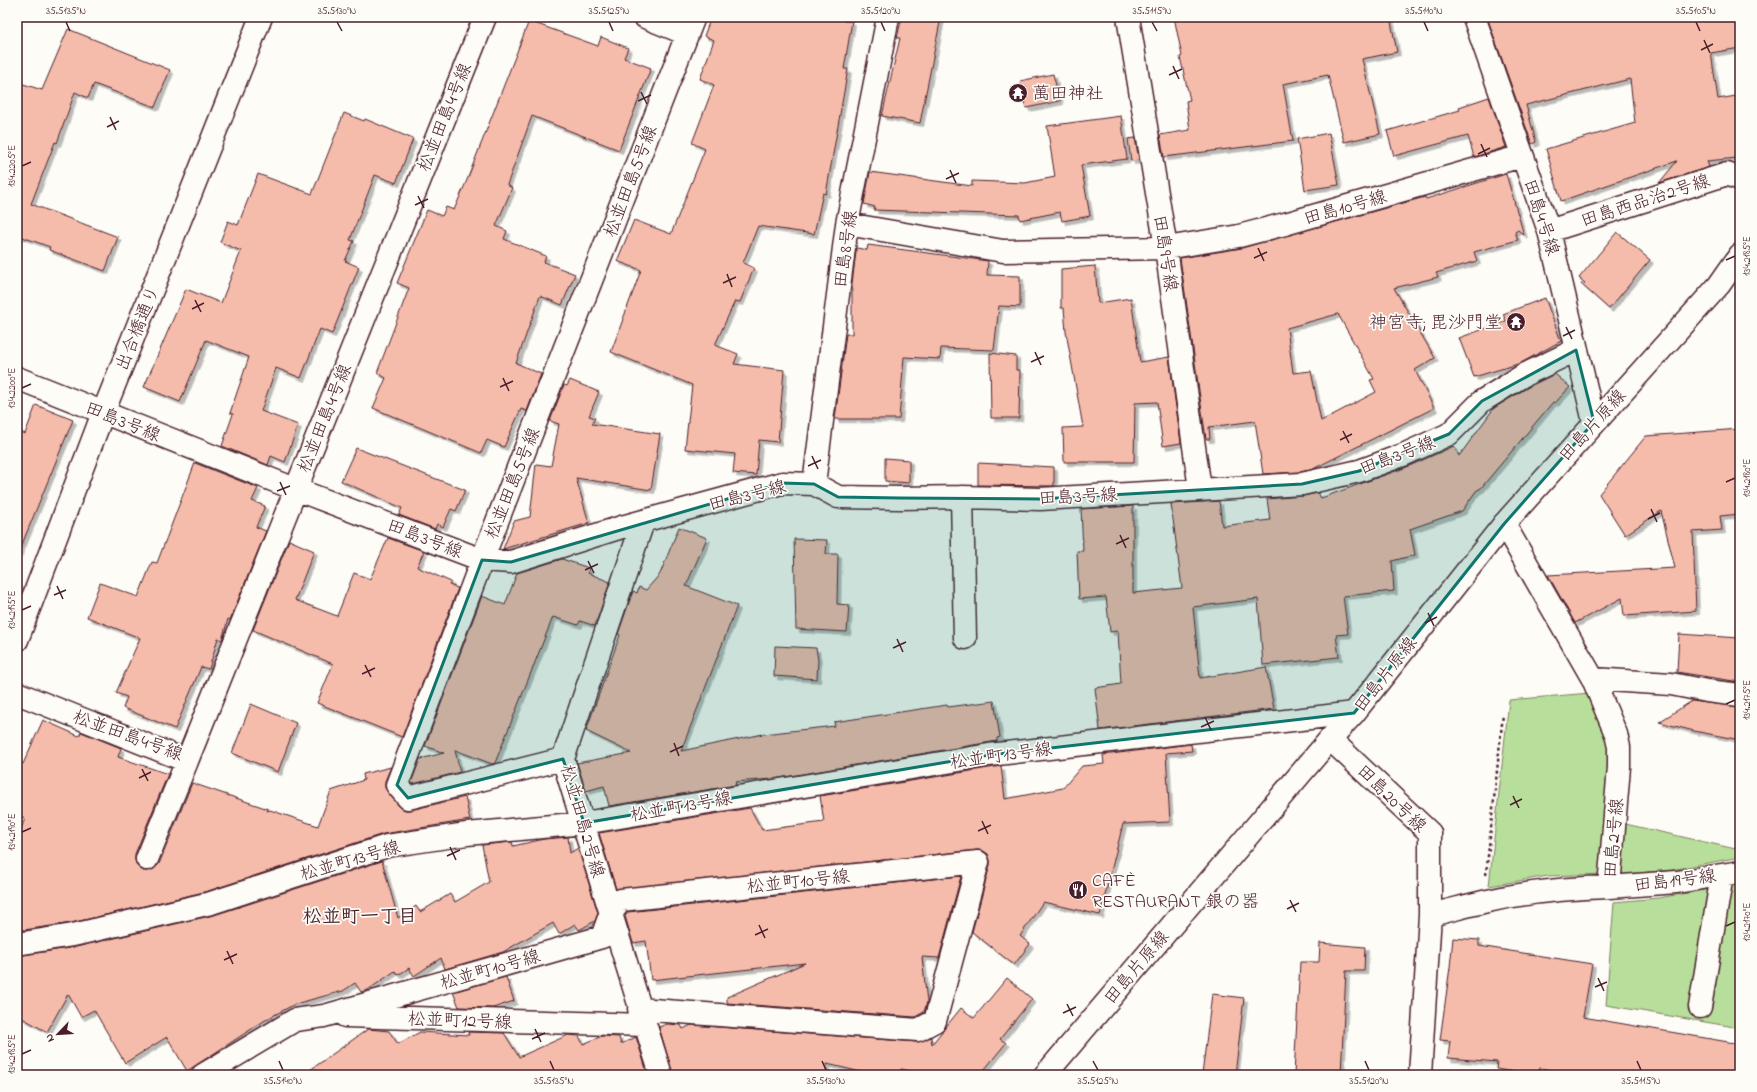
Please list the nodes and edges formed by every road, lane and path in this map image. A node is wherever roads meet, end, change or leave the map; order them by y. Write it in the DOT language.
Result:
graph roads {
  1 [pos="261,17"];
  2 [pos="485,17"];
  3 [pos="645,17"];
  4 [pos="888,17"];
  5 [pos="1128,17"];
  6 [pos="1474,17"];
  7 [pos="690,25"];
  8 [pos="1522,156"];
  9 [pos="1740,179"];
  10 [pos="847,224"];
  11 [pos="1549,231"];
  12 [pos="1166,248"];
  13 [pos="1740,255"];
  14 [pos="1576,350"];
  15 [pos="17,378"];
  16 [pos="103,413"];
  17 [pos="1594,422"];
  18 [pos="814,484"];
  19 [pos="295,489"];
  20 [pos="1200,489"];
  21 [pos="962,497"];
  22 [pos="643,522"];
  23 [pos="1504,524"];
  24 [pos="482,560"];
  25 [pos="965,638"];
  26 [pos="17,640"];
  27 [pos="1593,679"];
  28 [pos="17,693"];
  29 [pos="1740,695"];
  30 [pos="1354,713"];
  31 [pos="1503,714"];
  32 [pos="1330,739"];
  33 [pos="563,759"];
  34 [pos="187,761"];
  35 [pos="584,823"];
  36 [pos="147,859"];
  37 [pos="1731,874"];
  38 [pos="1609,886"];
  39 [pos="1484,902"];
  40 [pos="610,915"];
  41 [pos="1430,915"];
  42 [pos="17,944"];
  43 [pos="1700,1007"];
  44 [pos="324,1016"];
  45 [pos="642,1017"];
  46 [pos="203,1075"];
  47 [pos="661,1075"];
  48 [pos="1045,1075"];
  49 [pos="1420,1075"];
  1 -- 16 [label="street, 出合橋通り"];
  2 -- 19 [label="street, 松並田島4号線"];
  3 -- 7 [label="street"];
  4 -- 10 [label="street, 田島8号線"];
  5 -- 12 [label="street, 田島9号線"];
  6 -- 8 [label="street, 田島4号線"];
  7 -- 24 [label="street, 松並田島5号線"];
  8 -- 11 [label="street, 田島4号線"];
  8 -- 12 [label="street, 田島10号線"];
  9 -- 11 [label="street, 田島西品治2号線"];
  10 -- 12 [label="street, 田島10号線"];
  10 -- 18 [label="street, 田島8号線"];
  11 -- 14 [label="street, 田島4号線"];
  12 -- 20 [label="street, 田島9号線"];
  13 -- 17 [label="street, 田島片原線"];
  14 -- 17 [label="street, 田島4号線"];
  14 -- 20 [label="street, 田島3号線"];
  15 -- 16 [label="street, 田島3号線"];
  16 -- 19 [label="street, 田島3号線"];
  16 -- 26 [label="street, 出合橋通り"];
  17 -- 23 [label="street, 田島片原線"];
  18 -- 21 [label="street, 田島3号線"];
  18 -- 22 [label="street, 田島3号線"];
  19 -- 24 [label="street, 田島3号線"];
  19 -- 34 [label="street, 松並田島4号線"];
  20 -- 21 [label="street, 田島3号線"];
  21 -- 25 [label="street"];
  22 -- 24 [label="street, 田島3号線"];
  22 -- 33 [label="street, 松並田島2号線"];
  23 -- 27 [label="street, 田島2号線"];
  23 -- 30 [label="street, 田島片原線"];
  24 -- 33 [label="street, 松並田島5号線"];
  27 -- 29 [label="street"];
  27 -- 38 [label="street, 田島2号線"];
  28 -- 34 [label="street, 松並田島4号線"];
  30 -- 32 [label="street, 田島片原線"];
  30 -- 35 [label="street, 松並町13号線"];
  31 -- 39 [label="path"];
  32 -- 41 [label="street, 田島20号線"];
  32 -- 48 [label="street, 田島片原線"];
  33 -- 35 [label="street, 松並田島2号線"];
  34 -- 36 [label="street"];
  35 -- 40 [label="street, 松並田島2号線"];
  35 -- 42 [label="street, 松並町13号線"];
  37 -- 38 [label="street, 田島19号線"];
  37 -- 43 [label="street"];
  38 -- 39 [label="street, 田島2号線"];
  39 -- 41 [label="street, 田島2号線"];
  40 -- 44 [label="street, 松並町10号線"];
  40 -- 45 [label="street, 松並田島2号線"];
  40 -- 45 [label="street, 松並町10号線"];
  41 -- 49 [label="street"];
  44 -- 45 [label="street, 松並町12号線"];
  44 -- 46 [label="street, 松並町10号線"];
  45 -- 47 [label="street, 松並田島2号線"];
}
